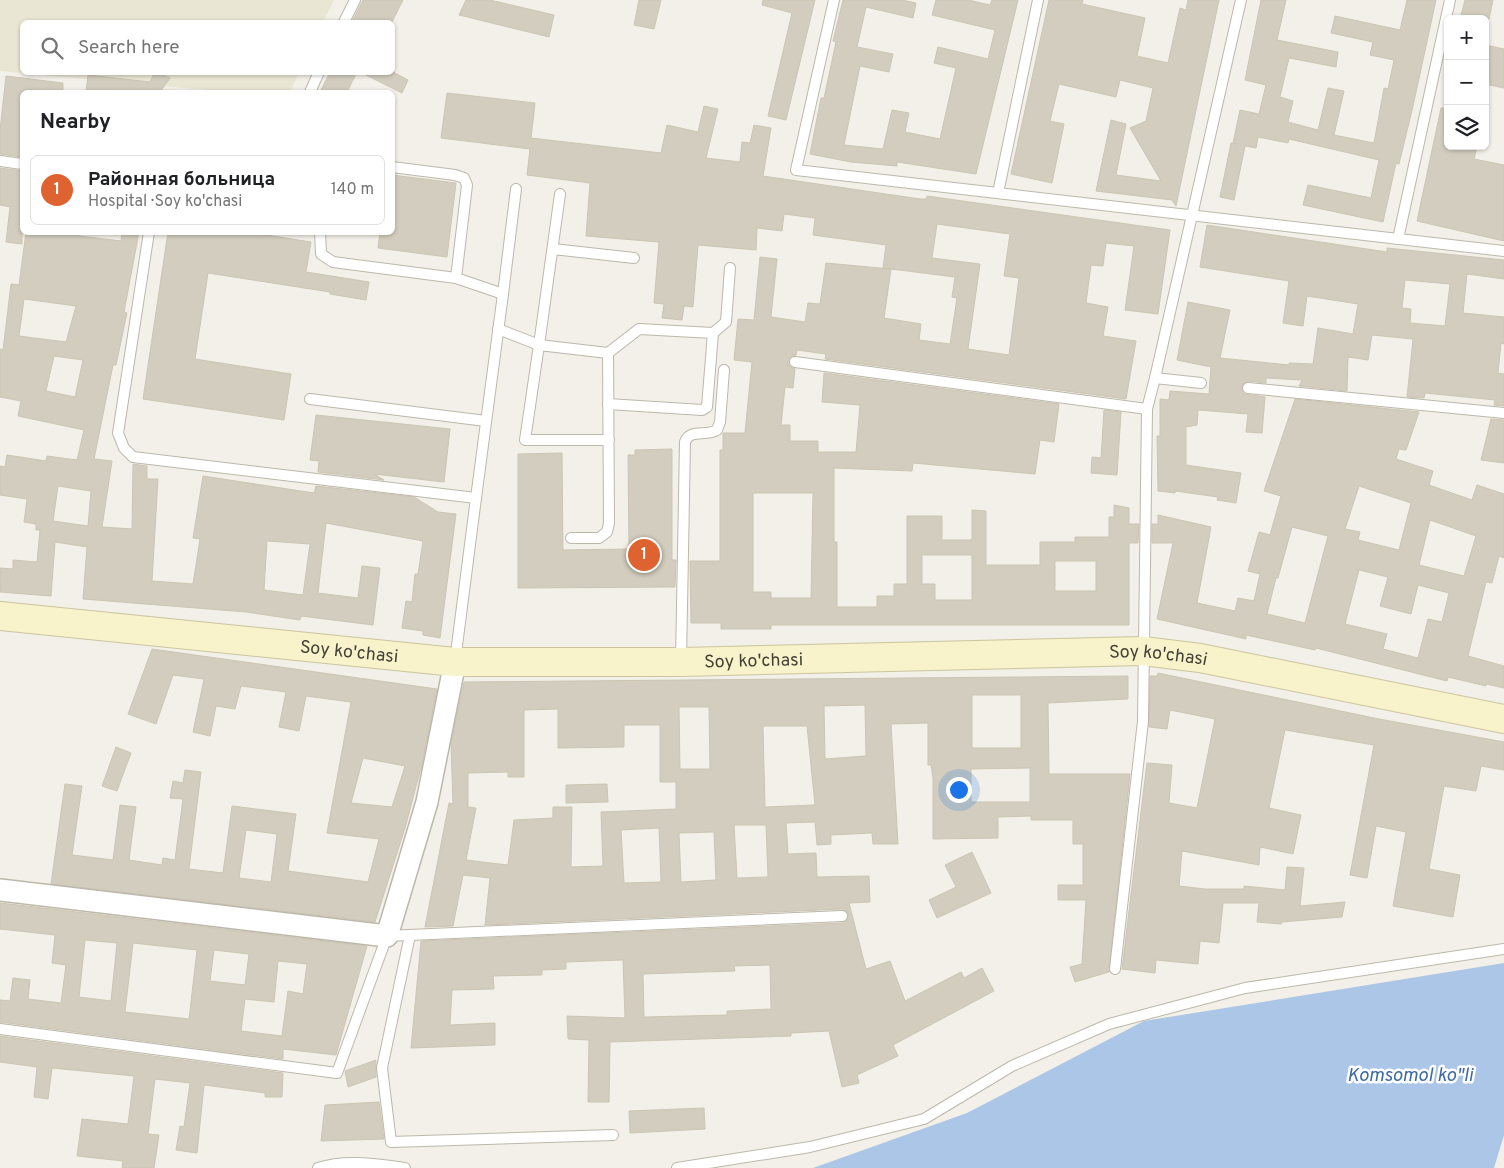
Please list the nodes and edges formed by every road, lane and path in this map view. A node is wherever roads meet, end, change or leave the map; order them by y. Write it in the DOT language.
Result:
graph roads {
  1 [pos="355,0"];
  2 [pos="834,0"];
  3 [pos="1038,0"];
  4 [pos="1241,0"];
  5 [pos="1450,0"];
  6 [pos="345,20"];
  7 [pos="318,75"];
  8 [pos="311,90"];
  9 [pos="0,161"];
  10 [pos="20,164"];
  11 [pos="395,167"];
  12 [pos="516,189"];
  13 [pos="560,194"];
  14 [pos="998,194"];
  15 [pos="1194,216"];
  16 [pos="149,235"];
  17 [pos="320,235"];
  18 [pos="1398,239"];
  19 [pos="553,249"];
  20 [pos="1504,251"];
  21 [pos="634,258"];
  22 [pos="730,268"];
  23 [pos="456,278"];
  24 [pos="503,294"];
  25 [pos="498,329"];
  26 [pos="713,333"];
  27 [pos="539,344"];
  28 [pos="608,353"];
  29 [pos="795,362"];
  30 [pos="724,370"];
  31 [pos="1155,378"];
  32 [pos="1201,383"];
  33 [pos="1248,388"];
  34 [pos="310,398"];
  35 [pos="608,404"];
  36 [pos="1147,409"];
  37 [pos="1504,412"];
  38 [pos="486,421"];
  39 [pos="609,440"];
  40 [pos="476,498"];
  41 [pos="571,538"];
  42 [pos="0,616"];
  43 [pos="1144,651"];
  44 [pos="455,662"];
  45 [pos="681,662"];
  46 [pos="1504,719"];
  47 [pos="0,890"];
  48 [pos="842,916"];
  49 [pos="410,935"];
  50 [pos="387,936"];
  51 [pos="1504,949"];
  52 [pos="1115,969"];
  53 [pos="0,1029"];
  54 [pos="613,1135"];
  55 [pos="318,1168"];
  56 [pos="405,1168"];
  57 [pos="677,1168"];
  1 -- 6 [label="lane"];
  2 -- 14 [label="lane"];
  3 -- 14 [label="lane"];
  4 -- 15 [label="lane"];
  5 -- 18 [label="lane"];
  7 -- 8 [label="lane"];
  9 -- 10 [label="lane"];
  11 -- 23 [label="lane"];
  12 -- 24 [label="lane"];
  13 -- 19 [label="lane"];
  14 -- 15 [label="lane"];
  15 -- 18 [label="lane"];
  15 -- 31 [label="lane"];
  16 -- 40 [label="lane"];
  17 -- 23 [label="lane"];
  18 -- 20 [label="lane"];
  19 -- 21 [label="lane"];
  19 -- 27 [label="lane"];
  22 -- 26 [label="lane"];
  23 -- 24 [label="lane"];
  24 -- 25 [label="lane"];
  25 -- 27 [label="lane"];
  25 -- 38 [label="lane"];
  26 -- 28 [label="lane"];
  26 -- 35 [label="lane"];
  27 -- 28 [label="lane"];
  27 -- 39 [label="lane"];
  28 -- 35 [label="lane"];
  29 -- 36 [label="lane"];
  30 -- 45 [label="lane"];
  31 -- 32 [label="lane"];
  31 -- 36 [label="lane"];
  33 -- 37 [label="lane"];
  34 -- 38 [label="lane"];
  35 -- 39 [label="lane"];
  36 -- 43 [label="lane"];
  38 -- 40 [label="lane"];
  39 -- 41 [label="lane"];
  40 -- 44 [label="lane"];
  42 -- 44 [label="main road, Soy ko'chasi"];
  43 -- 45 [label="main road, Soy ko'chasi"];
  43 -- 46 [label="main road, Soy ko'chasi"];
  43 -- 52 [label="lane"];
  44 -- 45 [label="main road, Soy ko'chasi"];
  44 -- 50 [label="street"];
  47 -- 50 [label="street"];
  48 -- 49 [label="lane"];
  49 -- 50 [label="lane"];
  49 -- 54 [label="lane"];
  50 -- 53 [label="lane"];
  51 -- 57 [label="lane"];
  55 -- 56 [label="lane"];
}
